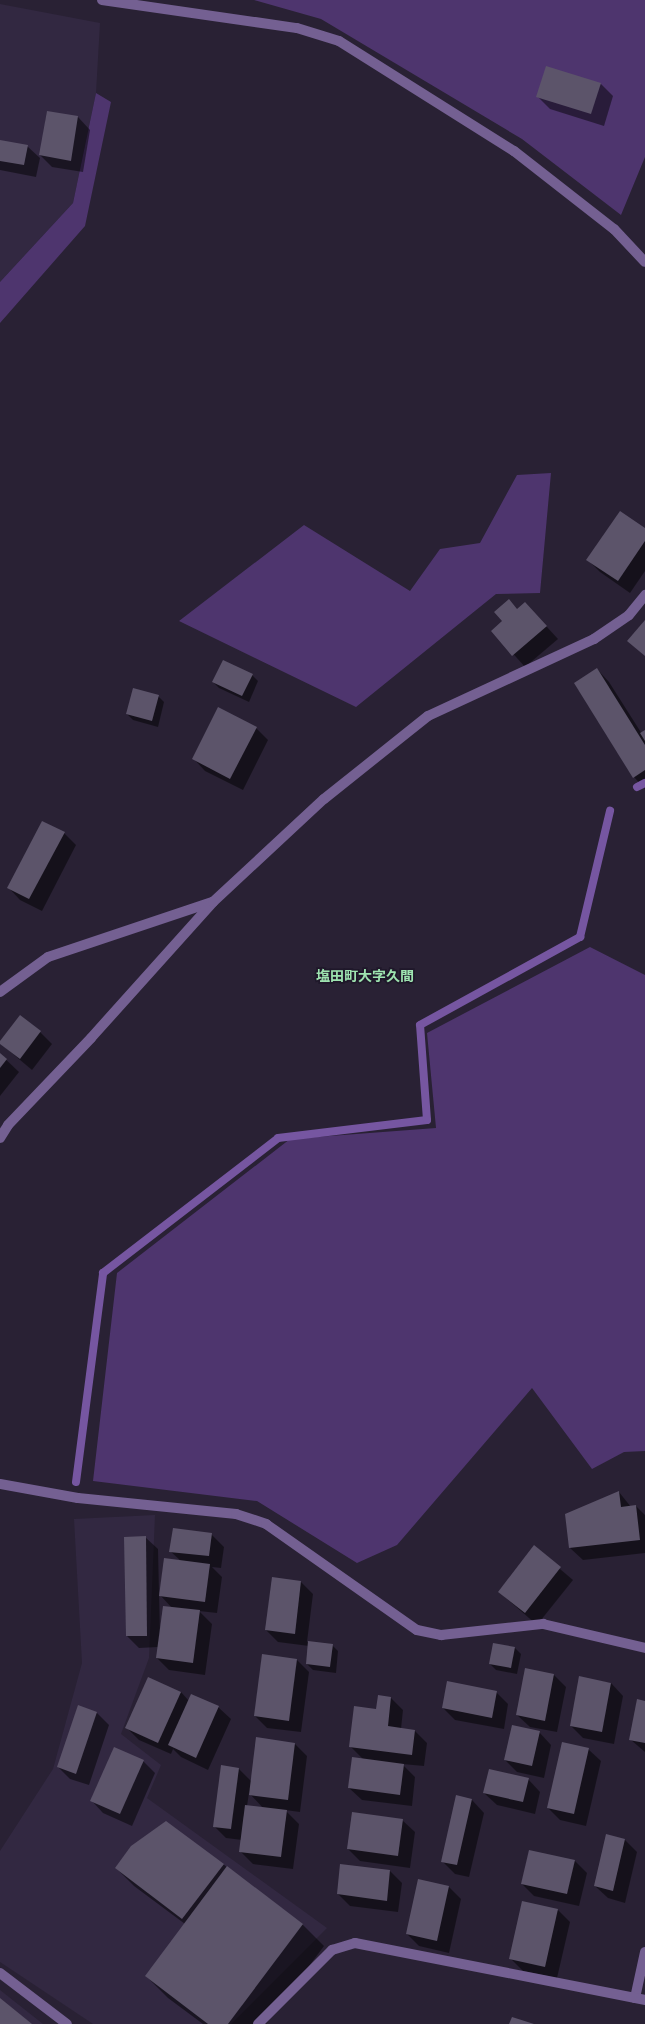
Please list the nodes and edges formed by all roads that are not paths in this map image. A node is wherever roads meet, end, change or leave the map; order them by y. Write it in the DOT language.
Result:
graph roads {
  1 [pos="102,0"];
  2 [pos="645,262"];
  3 [pos="645,594"];
  4 [pos="214,902"];
  5 [pos="0,992"];
  6 [pos="0,1138"];
  7 [pos="0,1484"];
  8 [pos="645,1648"];
  9 [pos="645,1952"];
  10 [pos="0,1972"];
  11 [pos="635,1998"];
  12 [pos="645,2000"];
  13 [pos="67,2024"];
  14 [pos="258,2024"];
  1 -- 2 [label="street"];
  3 -- 4 [label="street"];
  4 -- 5 [label="street"];
  4 -- 6 [label="street"];
  7 -- 8 [label="street"];
  9 -- 11 [label="street"];
  10 -- 13 [label="street"];
  11 -- 12 [label="street"];
  11 -- 14 [label="street"];
}
